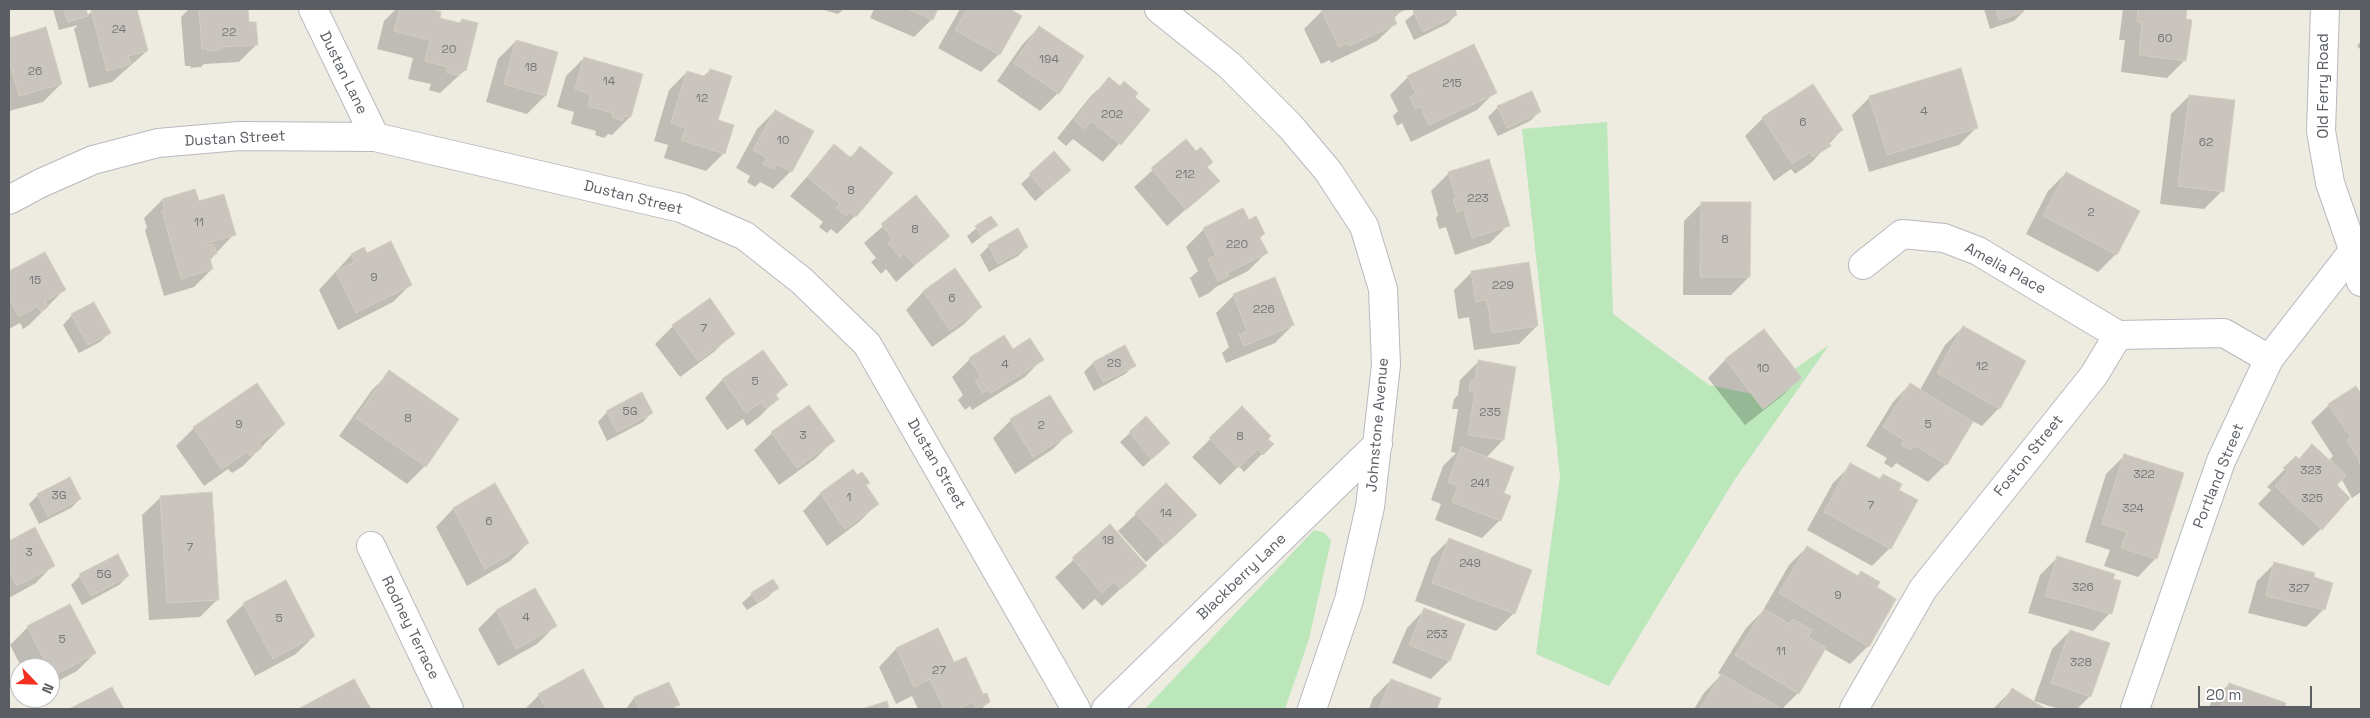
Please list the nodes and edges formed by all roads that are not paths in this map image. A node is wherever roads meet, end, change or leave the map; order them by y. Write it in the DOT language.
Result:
graph roads {
  1 [pos="313,9"];
  2 [pos="1159,9"];
  3 [pos="2325,9"];
  4 [pos="375,137"];
  5 [pos="9,200"];
  6 [pos="2357,245"];
  7 [pos="1863,265"];
  8 [pos="2361,282"];
  9 [pos="2118,335"];
  10 [pos="2270,359"];
  11 [pos="1378,444"];
  12 [pos="371,546"];
  13 [pos="449,709"];
  14 [pos="1076,709"];
  15 [pos="1106,709"];
  16 [pos="1312,709"];
  17 [pos="1854,709"];
  18 [pos="2135,709"];
  1 -- 4 [label="street, Dustan Lane"];
  2 -- 11 [label="street, Johnstone Avenue"];
  3 -- 6 [label="street, Old Ferry Road"];
  4 -- 5 [label="street, Dustan Street"];
  4 -- 14 [label="street, Dustan Street"];
  6 -- 8 [label="street, Old Ferry Road"];
  6 -- 10 [label="street, Portland Street"];
  7 -- 9 [label="street, Amelia Place"];
  9 -- 10 [label="street"];
  9 -- 17 [label="street, Foston Street"];
  10 -- 18 [label="street, Portland Street"];
  11 -- 15 [label="street, Blackberry Lane"];
  11 -- 16 [label="street, Johnstone Avenue"];
  12 -- 13 [label="street, Rodney Terrace"];
}
